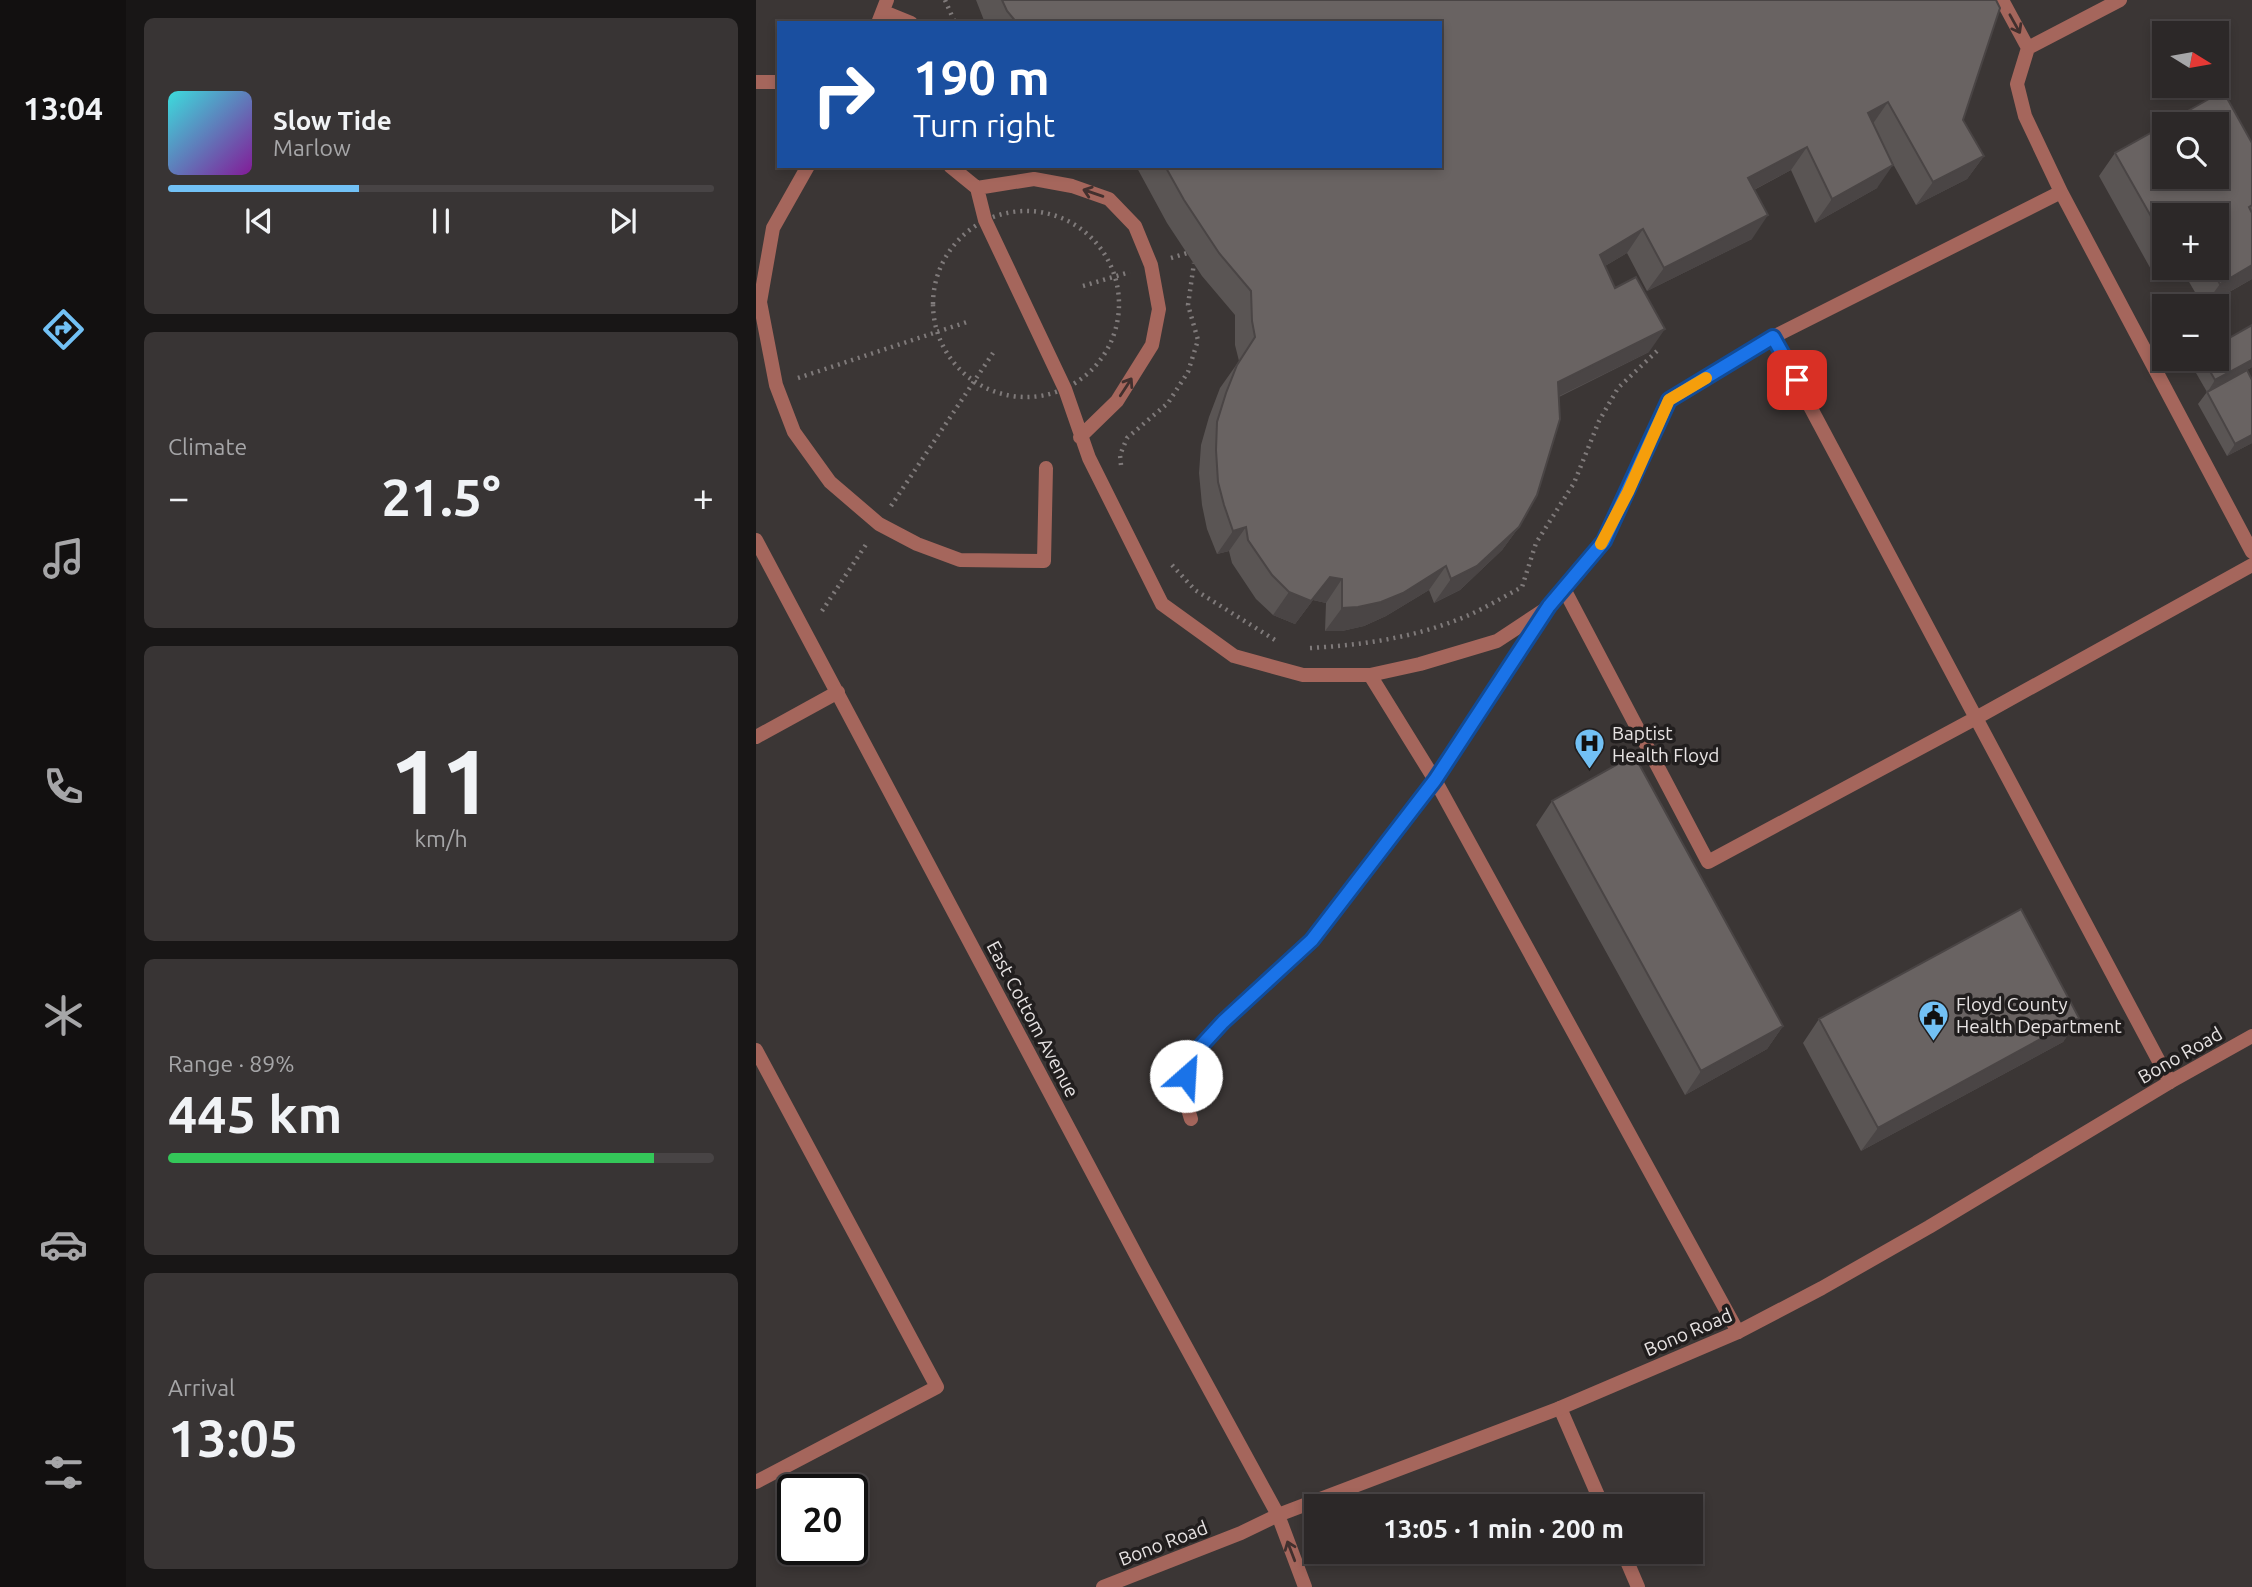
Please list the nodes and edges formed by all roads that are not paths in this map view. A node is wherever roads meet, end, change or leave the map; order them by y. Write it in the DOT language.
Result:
graph roads {
  1 [pos="2002,0"];
  2 [pos="2120,0"];
  3 [pos="883,11"];
  4 [pos="906,21"];
  5 [pos="2028,48"];
  6 [pos="756,82"];
  7 [pos="777,82"];
  8 [pos="807,168"];
  9 [pos="952,168"];
  10 [pos="1026,168"];
  11 [pos="1034,179"];
  12 [pos="977,188"];
  13 [pos="2061,192"];
  14 [pos="1773,337"];
  15 [pos="1080,437"];
  16 [pos="1046,468"];
  17 [pos="756,540"];
  18 [pos="2252,552"];
  19 [pos="2252,565"];
  20 [pos="1564,589"];
  21 [pos="1549,606"];
  22 [pos="1370,675"];
  23 [pos="838,692"];
  24 [pos="1976,718"];
  25 [pos="756,737"];
  26 [pos="1435,780"];
  27 [pos="2252,1036"];
  28 [pos="756,1050"];
  29 [pos="2170,1082"];
  30 [pos="1191,1119"];
  31 [pos="1738,1332"];
  32 [pos="1560,1408"];
  33 [pos="756,1482"];
  34 [pos="1597,1494"];
  35 [pos="1278,1515"];
  36 [pos="1628,1564"];
  37 [pos="1103,1587"];
  38 [pos="1305,1587"];
  39 [pos="1638,1587"];
  1 -- 5 [label="street, one-way"];
  2 -- 5 [label="street"];
  3 -- 4 [label="street"];
  5 -- 13 [label="street"];
  6 -- 7 [label="street"];
  8 -- 16 [label="street"];
  9 -- 12 [label="street"];
  10 -- 11 [label="street"];
  11 -- 12 [label="street"];
  15 -- 11 [label="street, one-way"];
  12 -- 15 [label="street"];
  13 -- 14 [label="street"];
  13 -- 18 [label="street"];
  14 -- 20 [label="street"];
  14 -- 24 [label="street"];
  15 -- 22 [label="street"];
  17 -- 23 [label="street, East Cottom Avenue"];
  19 -- 24 [label="street"];
  20 -- 21 [label="street"];
  20 -- 24 [label="street"];
  21 -- 22 [label="street"];
  21 -- 26 [label="street"];
  22 -- 26 [label="street"];
  23 -- 25 [label="street"];
  23 -- 35 [label="street, East Cottom Avenue"];
  24 -- 29 [label="street"];
  26 -- 30 [label="street"];
  26 -- 31 [label="street"];
  27 -- 29 [label="street, Bono Road"];
  28 -- 33 [label="street"];
  29 -- 31 [label="street, Bono Road"];
  31 -- 32 [label="street, Bono Road"];
  32 -- 34 [label="street"];
  32 -- 35 [label="street, Bono Road"];
  35 -- 37 [label="street, Bono Road"];
  38 -- 35 [label="street, East Cottom Avenue, one-way"];
  36 -- 39 [label="street"];
}
